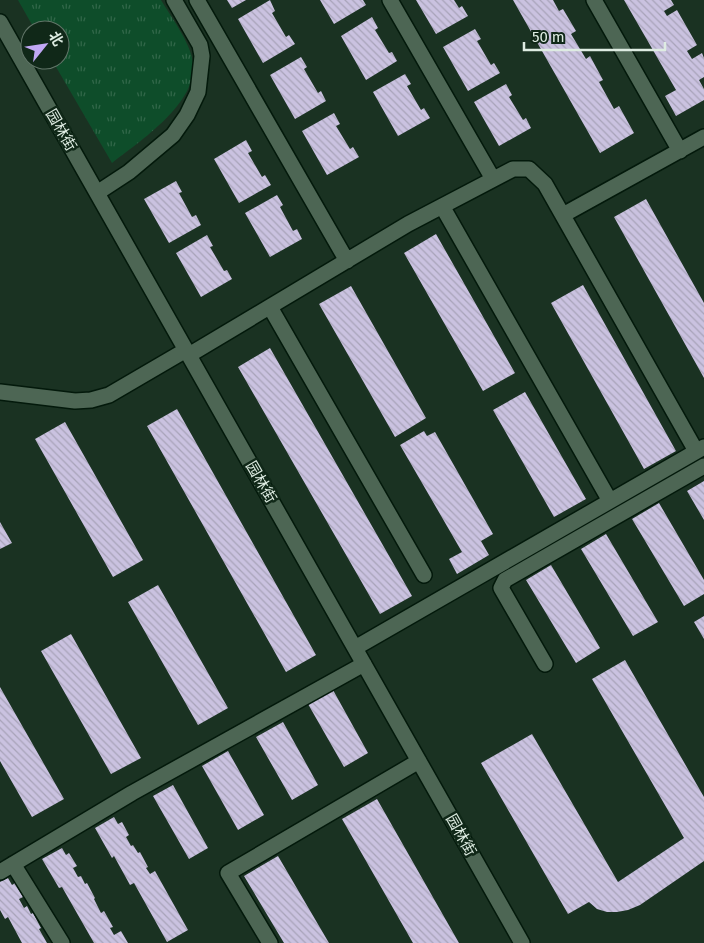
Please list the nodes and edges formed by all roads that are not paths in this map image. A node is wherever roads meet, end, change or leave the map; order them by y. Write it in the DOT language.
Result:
graph roads {
  1 [pos="174,0"];
  2 [pos="197,0"];
  3 [pos="390,0"];
  4 [pos="594,0"];
  5 [pos="0,22"];
  6 [pos="704,137"];
  7 [pos="680,151"];
  8 [pos="493,179"];
  9 [pos="97,193"];
  10 [pos="442,206"];
  11 [pos="563,215"];
  12 [pos="347,261"];
  13 [pos="270,307"];
  14 [pos="188,353"];
  15 [pos="0,392"];
  16 [pos="700,449"];
  17 [pos="704,466"];
  18 [pos="610,501"];
  19 [pos="424,575"];
  20 [pos="355,648"];
  21 [pos="364,664"];
  22 [pos="545,664"];
  23 [pos="419,761"];
  24 [pos="6,868"];
  25 [pos="62,943"];
  26 [pos="270,943"];
  27 [pos="522,943"];
  1 -- 9 [label="street"];
  2 -- 12 [label="street"];
  3 -- 8 [label="street"];
  4 -- 7 [label="street"];
  5 -- 9 [label="street, 园林街"];
  6 -- 7 [label="street"];
  7 -- 11 [label="street"];
  8 -- 10 [label="street"];
  8 -- 11 [label="street"];
  9 -- 14 [label="street, 园林街"];
  10 -- 12 [label="street"];
  10 -- 18 [label="street"];
  11 -- 16 [label="street"];
  12 -- 13 [label="street"];
  13 -- 14 [label="street"];
  13 -- 19 [label="street"];
  14 -- 15 [label="street"];
  14 -- 20 [label="street, 园林街"];
  16 -- 18 [label="street"];
  17 -- 22 [label="street"];
  18 -- 20 [label="street"];
  20 -- 21 [label="street, 园林街"];
  21 -- 23 [label="street, 园林街"];
  21 -- 24 [label="street"];
  23 -- 26 [label="street"];
  23 -- 27 [label="street, 园林街"];
  24 -- 25 [label="street"];
}
